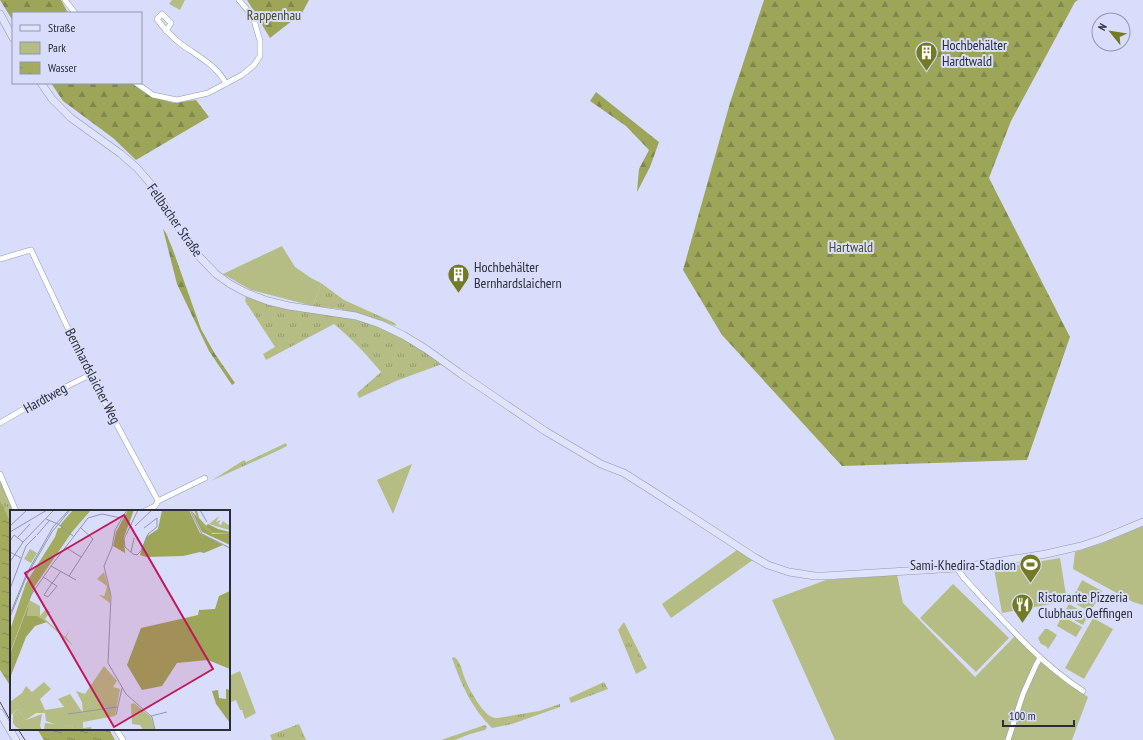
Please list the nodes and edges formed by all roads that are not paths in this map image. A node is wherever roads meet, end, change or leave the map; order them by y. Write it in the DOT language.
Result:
graph roads {
  1 [pos="65,0"];
  2 [pos="239,0"];
  3 [pos="74,12"];
  4 [pos="0,14"];
  5 [pos="3,27"];
  6 [pos="166,31"];
  7 [pos="12,37"];
  8 [pos="41,84"];
  9 [pos="137,84"];
  10 [pos="226,84"];
  11 [pos="0,259"];
  12 [pos="90,375"];
  13 [pos="0,423"];
  14 [pos="0,474"];
  15 [pos="205,478"];
  16 [pos="158,501"];
  17 [pos="16,510"];
  18 [pos="147,510"];
  19 [pos="1143,522"];
  20 [pos="957,568"];
  21 [pos="1040,658"];
  22 [pos="1083,691"];
  23 [pos="0,713"];
  24 [pos="10,730"];
  25 [pos="10,730"];
  26 [pos="117,730"];
  27 [pos="16,740"];
  28 [pos="123,740"];
  29 [pos="1008,740"];
  1 -- 3 [label="street"];
  2 -- 10 [label="street"];
  4 -- 5 [label="main road"];
  5 -- 7 [label="main road"];
  6 -- 10 [label="street"];
  8 -- 20 [label="main road, Fellbacher Straße"];
  9 -- 10 [label="street"];
  11 -- 12 [label="street, Bernhardslaicher Weg"];
  12 -- 13 [label="street, Hardtweg"];
  12 -- 16 [label="street, Bernhardslaicher Weg"];
  14 -- 17 [label="street"];
  15 -- 16 [label="street"];
  16 -- 18 [label="street"];
  19 -- 20 [label="main road, Fellbacher Straße"];
  20 -- 21 [label="street"];
  21 -- 22 [label="street"];
  21 -- 29 [label="street"];
  23 -- 24 [label="main road"];
  25 -- 27 [label="main road"];
  26 -- 28 [label="street"];
}
